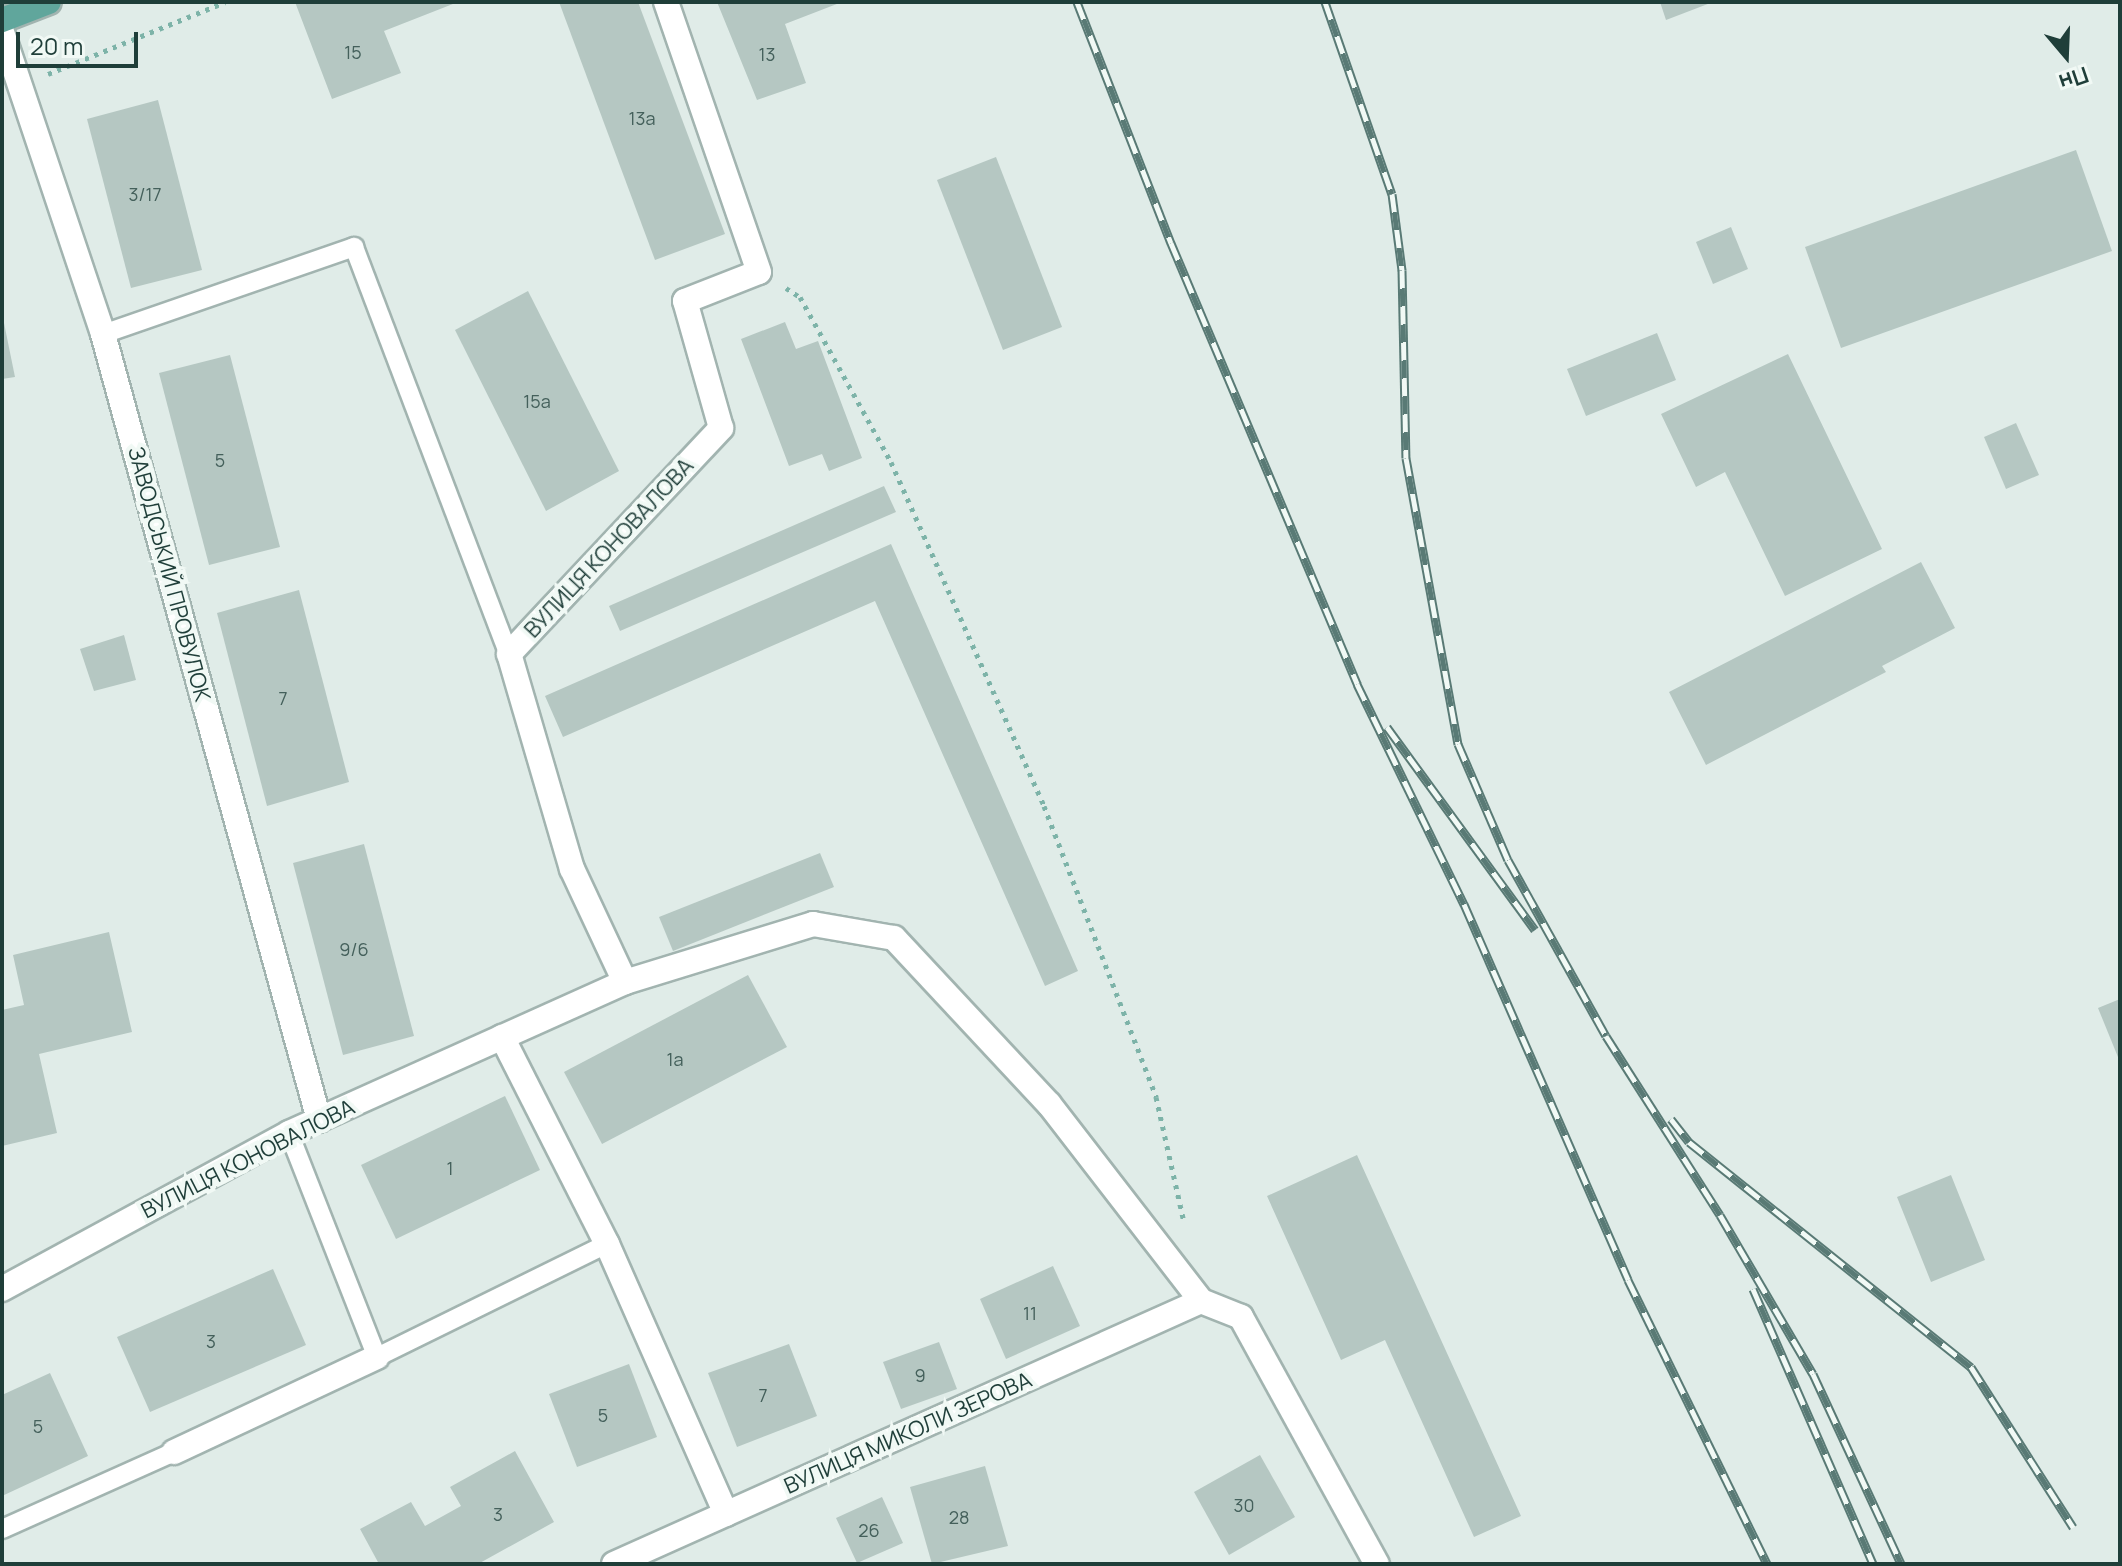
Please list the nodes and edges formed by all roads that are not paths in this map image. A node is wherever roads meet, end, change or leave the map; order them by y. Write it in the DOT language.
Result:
graph roads {
  1 [pos="49,2"];
  2 [pos="666,2"];
  3 [pos="2,20"];
  4 [pos="2,32"];
  5 [pos="103,334"];
  6 [pos="509,654"];
  7 [pos="625,982"];
  8 [pos="502,1037"];
  9 [pos="319,1120"];
  10 [pos="289,1133"];
  11 [pos="607,1244"];
  12 [pos="2,1289"];
  13 [pos="1201,1301"];
  14 [pos="377,1357"];
  15 [pos="174,1452"];
  16 [pos="726,1514"];
  17 [pos="2,1529"];
  18 [pos="614,1564"];
  19 [pos="1377,1564"];
  1 -- 3 [label="main road"];
  2 -- 6 [label="street, ВУЛИЦЯ КОНОВАЛОВА"];
  4 -- 5 [label="street, ЗАВОДСЬКИЙ ПРОВУЛОК"];
  5 -- 6 [label="lane"];
  5 -- 9 [label="street, ЗАВОДСЬКИЙ ПРОВУЛОК"];
  6 -- 7 [label="street, ВУЛИЦЯ КОНОВАЛОВА"];
  7 -- 8 [label="street, ВУЛИЦЯ КОНОВАЛОВА"];
  7 -- 13 [label="street"];
  8 -- 9 [label="street, ВУЛИЦЯ КОНОВАЛОВА"];
  8 -- 11 [label="street"];
  9 -- 10 [label="street, ВУЛИЦЯ КОНОВАЛОВА"];
  10 -- 12 [label="street, ВУЛИЦЯ КОНОВАЛОВА"];
  10 -- 14 [label="lane"];
  11 -- 14 [label="lane"];
  11 -- 16 [label="street"];
  13 -- 16 [label="street, ВУЛИЦЯ МИКОЛИ ЗЕРОВА"];
  13 -- 19 [label="street"];
  14 -- 15 [label="street"];
  15 -- 17 [label="lane"];
  16 -- 18 [label="street, ВУЛИЦЯ МИКОЛИ ЗЕРОВА"];
}
